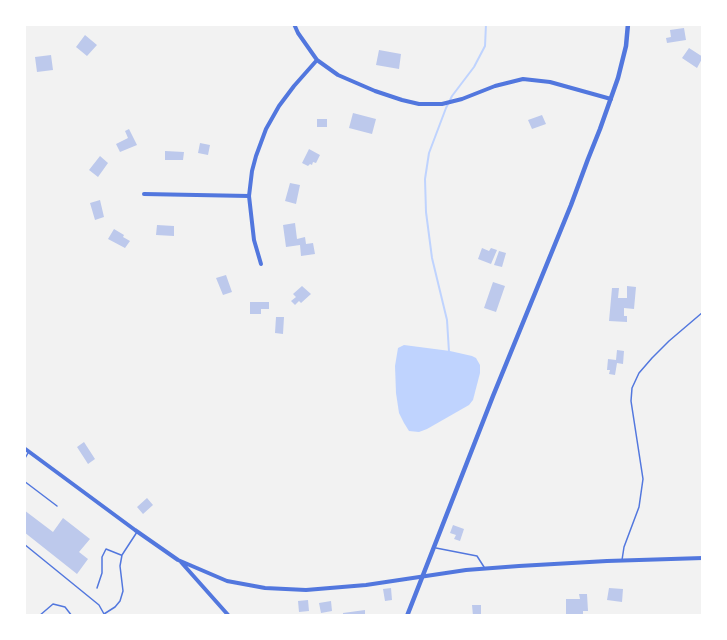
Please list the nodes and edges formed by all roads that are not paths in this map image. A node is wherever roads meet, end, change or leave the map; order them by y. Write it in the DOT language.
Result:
graph roads {
  1 [pos="294,24"];
  2 [pos="628,24"];
  3 [pos="317,60"];
  4 [pos="611,99"];
  5 [pos="144,194"];
  6 [pos="249,196"];
  7 [pos="261,264"];
  8 [pos="703,312"];
  9 [pos="24,448"];
  10 [pos="29,452"];
  11 [pos="24,460"];
  12 [pos="24,481"];
  13 [pos="57,506"];
  14 [pos="137,531"];
  15 [pos="24,544"];
  16 [pos="434,547"];
  17 [pos="122,555"];
  18 [pos="703,558"];
  19 [pos="178,560"];
  20 [pos="622,561"];
  21 [pos="485,568"];
  22 [pos="422,576"];
  23 [pos="97,588"];
  24 [pos="103,615"];
  25 [pos="39,616"];
  26 [pos="72,616"];
  27 [pos="229,616"];
  28 [pos="407,616"];
  1 -- 3 [label="street"];
  2 -- 4 [label="street"];
  3 -- 4 [label="street"];
  3 -- 6 [label="street"];
  4 -- 16 [label="street"];
  5 -- 6 [label="street"];
  6 -- 7 [label="street"];
  8 -- 20 [label="lane"];
  9 -- 10 [label="street"];
  10 -- 11 [label="lane"];
  10 -- 14 [label="street"];
  12 -- 13 [label="lane"];
  14 -- 17 [label="lane"];
  14 -- 19 [label="street"];
  15 -- 24 [label="lane"];
  16 -- 21 [label="lane"];
  16 -- 22 [label="street"];
  17 -- 23 [label="lane"];
  17 -- 24 [label="lane"];
  18 -- 20 [label="street"];
  19 -- 22 [label="street"];
  19 -- 27 [label="street"];
  20 -- 21 [label="street"];
  21 -- 22 [label="street"];
  22 -- 28 [label="street"];
  25 -- 26 [label="lane"];
}
